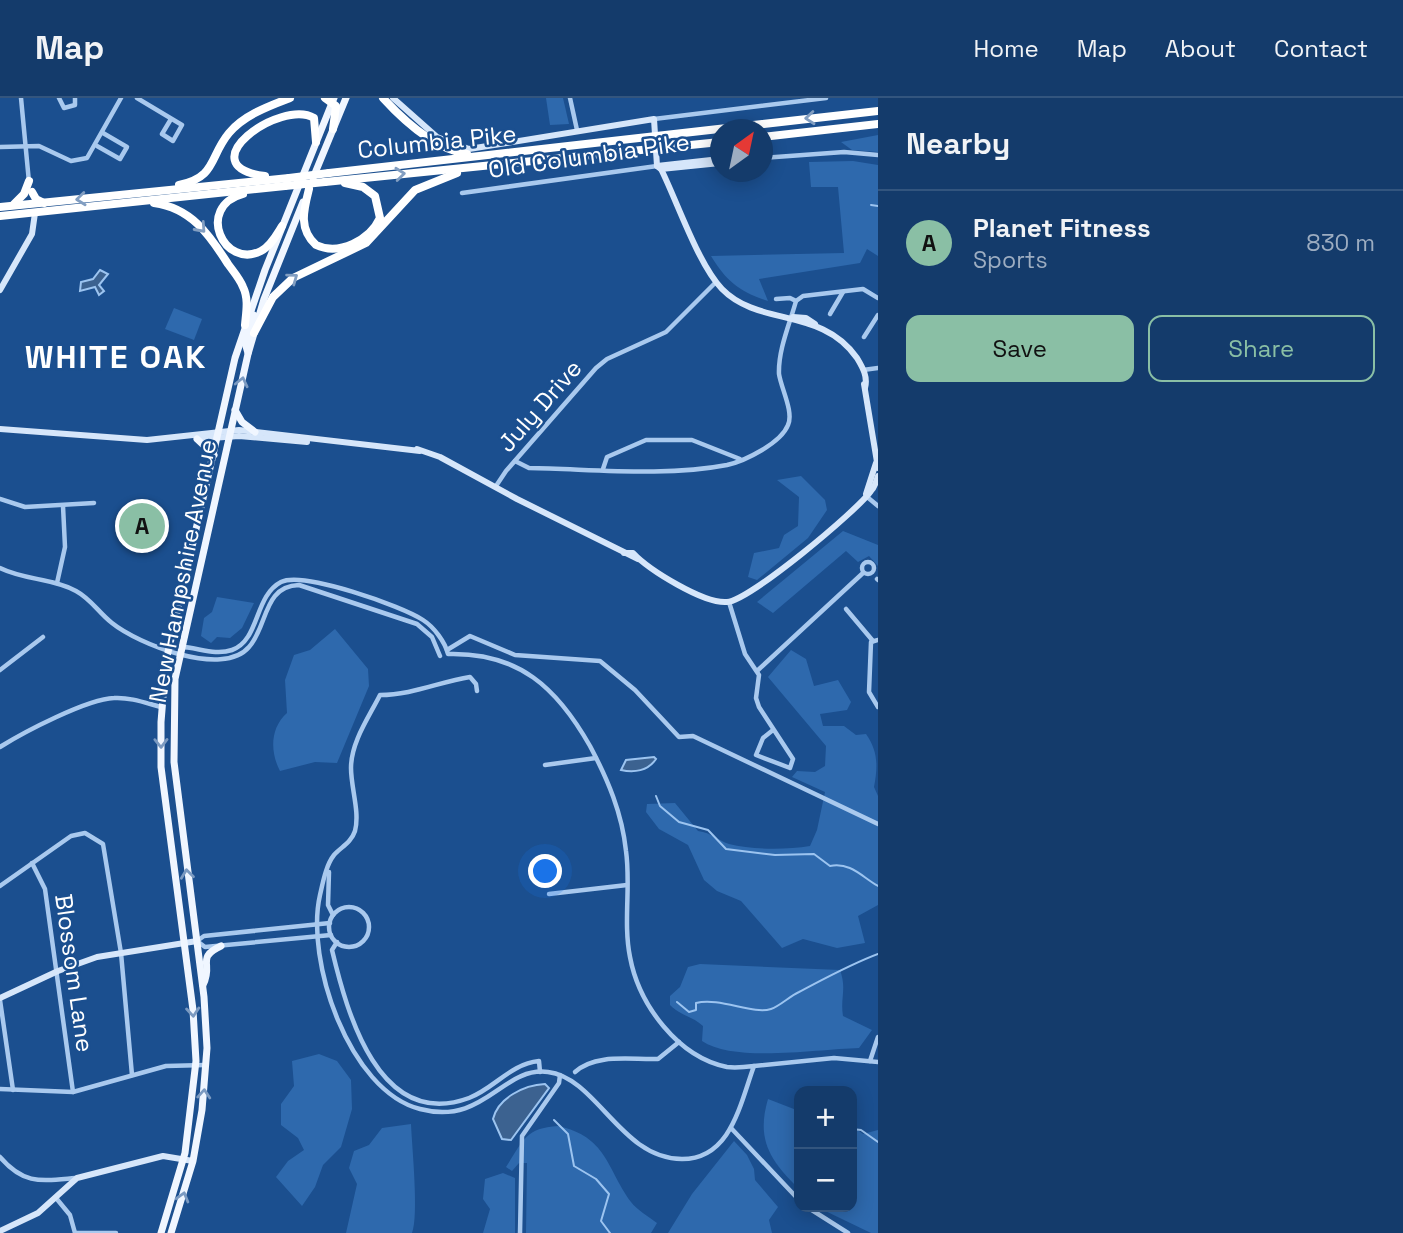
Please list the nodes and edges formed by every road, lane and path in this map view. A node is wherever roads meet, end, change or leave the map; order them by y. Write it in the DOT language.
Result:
graph roads {
  1 [pos="21,98"];
  2 [pos="59,98"];
  3 [pos="75,98"];
  4 [pos="121,98"];
  5 [pos="137,98"];
  6 [pos="290,98"];
  7 [pos="346,98"];
  8 [pos="383,98"];
  9 [pos="393,98"];
  10 [pos="570,98"];
  11 [pos="823,98"];
  12 [pos="331,99"];
  13 [pos="878,111"];
  14 [pos="171,119"];
  15 [pos="654,119"];
  16 [pos="773,123"];
  17 [pos="878,124"];
  18 [pos="333,129"];
  19 [pos="577,130"];
  20 [pos="710,131"];
  21 [pos="103,133"];
  22 [pos="773,136"];
  23 [pos="655,138"];
  24 [pos="316,142"];
  25 [pos="710,143"];
  26 [pos="97,146"];
  27 [pos="0,147"];
  28 [pos="25,147"];
  29 [pos="657,149"];
  30 [pos="878,155"];
  31 [pos="480,156"];
  32 [pos="773,157"];
  33 [pos="710,162"];
  34 [pos="488,165"];
  35 [pos="661,167"];
  36 [pos="328,179"];
  37 [pos="29,181"];
  38 [pos="287,182"];
  39 [pos="309,189"];
  40 [pos="32,192"];
  41 [pos="462,193"];
  42 [pos="130,194"];
  43 [pos="141,202"];
  44 [pos="44,203"];
  45 [pos="32,204"];
  46 [pos="0,207"];
  47 [pos="12,210"];
  48 [pos="35,213"];
  49 [pos="0,216"];
  50 [pos="282,226"];
  51 [pos="265,270"];
  52 [pos="716,282"];
  53 [pos="0,290"];
  54 [pos="844,291"];
  55 [pos="878,298"];
  56 [pos="776,299"];
  57 [pos="796,301"];
  58 [pos="830,314"];
  59 [pos="878,315"];
  60 [pos="792,318"];
  61 [pos="245,325"];
  62 [pos="254,333"];
  63 [pos="864,337"];
  64 [pos="248,354"];
  65 [pos="878,368"];
  66 [pos="863,370"];
  67 [pos="235,410"];
  68 [pos="0,429"];
  69 [pos="255,432"];
  70 [pos="230,433"];
  71 [pos="218,435"];
  72 [pos="185,436"];
  73 [pos="197,439"];
  74 [pos="321,441"];
  75 [pos="214,455"];
  76 [pos="741,459"];
  77 [pos="515,461"];
  78 [pos="877,466"];
  79 [pos="603,469"];
  80 [pos="878,476"];
  81 [pos="496,486"];
  82 [pos="866,496"];
  83 [pos="0,499"];
  84 [pos="94,503"];
  85 [pos="63,506"];
  86 [pos="878,506"];
  87 [pos="0,568"];
  88 [pos="863,573"];
  89 [pos="57,583"];
  90 [pos="729,602"];
  91 [pos="846,609"];
  92 [pos="43,637"];
  93 [pos="874,641"];
  94 [pos="183,645"];
  95 [pos="169,649"];
  96 [pos="447,652"];
  97 [pos="180,654"];
  98 [pos="440,656"];
  99 [pos="0,670"];
  100 [pos="757,671"];
  101 [pos="477,691"];
  102 [pos="878,706"];
  103 [pos="161,708"];
  104 [pos="773,730"];
  105 [pos="0,747"];
  106 [pos="596,758"];
  107 [pos="545,765"];
  108 [pos="878,824"];
  109 [pos="32,863"];
  110 [pos="329,865"];
  111 [pos="626,885"];
  112 [pos="0,886"];
  113 [pos="549,894"];
  114 [pos="333,915"];
  115 [pos="330,923"];
  116 [pos="317,924"];
  117 [pos="222,934"];
  118 [pos="331,935"];
  119 [pos="317,936"];
  120 [pos="197,942"];
  121 [pos="337,942"];
  122 [pos="184,944"];
  123 [pos="222,945"];
  124 [pos="121,953"];
  125 [pos="58,971"];
  126 [pos="203,985"];
  127 [pos="0,999"];
  128 [pos="878,1037"];
  129 [pos="679,1042"];
  130 [pos="870,1061"];
  131 [pos="878,1062"];
  132 [pos="195,1065"];
  133 [pos="205,1065"];
  134 [pos="754,1066"];
  135 [pos="540,1072"];
  136 [pos="575,1072"];
  137 [pos="132,1075"];
  138 [pos="560,1075"];
  139 [pos="0,1089"];
  140 [pos="13,1090"];
  141 [pos="73,1091"];
  142 [pos="731,1128"];
  143 [pos="0,1157"];
  144 [pos="184,1158"];
  145 [pos="193,1161"];
  146 [pos="78,1178"];
  147 [pos="794,1195"];
  148 [pos="56,1198"];
  149 [pos="815,1212"];
  150 [pos="0,1231"];
  151 [pos="75,1233"];
  152 [pos="116,1233"];
  153 [pos="161,1233"];
  154 [pos="171,1233"];
  155 [pos="520,1233"];
  156 [pos="848,1233"];
  1 -- 28 [label="street"];
  2 -- 3 [label="street"];
  4 -- 21 [label="street"];
  5 -- 14 [label="street"];
  6 -- 42 [label="highway"];
  7 -- 18 [label="main road, New Hampshire Avenue"];
  8 -- 31 [label="highway"];
  9 -- 19 [label="street"];
  10 -- 19 [label="street"];
  11 -- 15 [label="street"];
  12 -- 18 [label="highway"];
  12 -- 24 [label="main road, New Hampshire Avenue"];
  13 -- 16 [label="highway, Columbia Pike, one-way"];
  14 -- 14 [label="street"];
  15 -- 19 [label="street"];
  15 -- 23 [label="street"];
  17 -- 22 [label="highway"];
  18 -- 39 [label="main road, New Hampshire Avenue"];
  20 -- 23 [label="highway, Columbia Pike"];
  21 -- 26 [label="street"];
  21 -- 26 [label="street"];
  23 -- 29 [label="street"];
  23 -- 31 [label="highway, Columbia Pike"];
  24 -- 38 [label="highway"];
  24 -- 50 [label="main road, New Hampshire Avenue"];
  25 -- 29 [label="highway, Columbia Pike"];
  26 -- 28 [label="street"];
  27 -- 28 [label="street"];
  28 -- 37 [label="street"];
  29 -- 34 [label="highway, Columbia Pike"];
  29 -- 35 [label="street"];
  30 -- 32 [label="street"];
  31 -- 36 [label="highway, Columbia Pike"];
  33 -- 35 [label="street, Old Columbia Pike"];
  36 -- 34 [label="highway, Columbia Pike, one-way"];
  62 -- 34 [label="highway, one-way"];
  35 -- 41 [label="street, Old Columbia Pike"];
  35 -- 52 [label="street"];
  36 -- 38 [label="highway, Columbia Pike, bridge"];
  36 -- 39 [label="highway"];
  37 -- 40 [label="street"];
  37 -- 47 [label="highway"];
  38 -- 42 [label="highway, Columbia Pike"];
  38 -- 43 [label="highway, Columbia Pike"];
  38 -- 50 [label="highway"];
  39 -- 62 [label="main road, New Hampshire Avenue"];
  40 -- 44 [label="highway"];
  40 -- 45 [label="street"];
  42 -- 44 [label="highway, Columbia Pike, one-way"];
  43 -- 48 [label="highway, Columbia Pike"];
  43 -- 61 [label="highway, one-way"];
  44 -- 45 [label="highway, Columbia Pike"];
  45 -- 47 [label="highway, Columbia Pike"];
  46 -- 47 [label="highway, Columbia Pike"];
  47 -- 48 [label="highway, Columbia Pike"];
  47 -- 49 [label="highway, Columbia Pike"];
  48 -- 53 [label="street"];
  50 -- 51 [label="main road, New Hampshire Avenue"];
  51 -- 61 [label="main road, New Hampshire Avenue"];
  51 -- 64 [label="main road"];
  52 -- 60 [label="street"];
  52 -- 77 [label="street, July Drive"];
  54 -- 55 [label="street"];
  54 -- 57 [label="street"];
  54 -- 58 [label="street"];
  56 -- 57 [label="street"];
  57 -- 60 [label="street"];
  59 -- 63 [label="street"];
  60 -- 66 [label="street"];
  60 -- 76 [label="street"];
  61 -- 71 [label="main road, New Hampshire Avenue"];
  62 -- 64 [label="main road, New Hampshire Avenue"];
  67 -- 64 [label="main road, New Hampshire Avenue, one-way"];
  65 -- 66 [label="street"];
  66 -- 78 [label="street"];
  67 -- 69 [label="main road"];
  67 -- 70 [label="main road, New Hampshire Avenue"];
  68 -- 72 [label="street"];
  69 -- 70 [label="street"];
  69 -- 74 [label="street"];
  70 -- 71 [label="street"];
  70 -- 74 [label="street"];
  70 -- 94 [label="main road, New Hampshire Avenue"];
  71 -- 72 [label="street"];
  71 -- 73 [label="street"];
  71 -- 75 [label="main road, New Hampshire Avenue"];
  72 -- 73 [label="street"];
  73 -- 75 [label="main road"];
  74 -- 81 [label="street"];
  75 -- 95 [label="main road, New Hampshire Avenue"];
  76 -- 79 [label="street"];
  76 -- 79 [label="street"];
  77 -- 79 [label="street"];
  77 -- 81 [label="street, July Drive"];
  78 -- 82 [label="street"];
  80 -- 82 [label="street"];
  81 -- 90 [label="street"];
  82 -- 86 [label="street"];
  82 -- 90 [label="street"];
  83 -- 85 [label="street"];
  84 -- 85 [label="street"];
  85 -- 89 [label="street"];
  87 -- 89 [label="street"];
  88 -- 100 [label="street"];
  89 -- 95 [label="street"];
  90 -- 100 [label="street"];
  91 -- 93 [label="street"];
  92 -- 99 [label="street"];
  93 -- 102 [label="street"];
  94 -- 95 [label="street"];
  94 -- 96 [label="street"];
  94 -- 97 [label="main road, New Hampshire Avenue"];
  95 -- 97 [label="street"];
  95 -- 103 [label="main road, New Hampshire Avenue"];
  96 -- 106 [label="street"];
  96 -- 108 [label="street"];
  97 -- 98 [label="street"];
  120 -- 97 [label="main road, New Hampshire Avenue, one-way"];
  100 -- 104 [label="street"];
  101 -- 110 [label="street"];
  103 -- 105 [label="street"];
  103 -- 122 [label="main road, New Hampshire Avenue, one-way"];
  104 -- 104 [label="street"];
  106 -- 107 [label="street"];
  106 -- 111 [label="street"];
  109 -- 112 [label="street"];
  109 -- 124 [label="street"];
  109 -- 125 [label="street, Blossom Lane"];
  110 -- 114 [label="street"];
  110 -- 116 [label="street"];
  111 -- 113 [label="street"];
  111 -- 129 [label="street"];
  114 -- 115 [label="street"];
  114 -- 121 [label="street"];
  115 -- 116 [label="street"];
  115 -- 118 [label="street"];
  116 -- 117 [label="street"];
  116 -- 119 [label="street"];
  117 -- 120 [label="street"];
  117 -- 123 [label="street"];
  118 -- 119 [label="street"];
  118 -- 121 [label="street"];
  119 -- 123 [label="street"];
  119 -- 135 [label="street"];
  120 -- 122 [label="street"];
  120 -- 123 [label="street"];
  120 -- 126 [label="main road, New Hampshire Avenue"];
  121 -- 135 [label="street"];
  122 -- 124 [label="street"];
  122 -- 132 [label="main road, New Hampshire Avenue, one-way"];
  123 -- 126 [label="main road"];
  124 -- 125 [label="street"];
  124 -- 137 [label="street"];
  125 -- 127 [label="street"];
  125 -- 141 [label="street, Blossom Lane"];
  126 -- 133 [label="main road, New Hampshire Avenue"];
  127 -- 140 [label="street"];
  128 -- 130 [label="street"];
  129 -- 134 [label="street"];
  129 -- 136 [label="street"];
  130 -- 131 [label="street"];
  130 -- 134 [label="street"];
  132 -- 133 [label="street"];
  132 -- 137 [label="street"];
  132 -- 144 [label="main road, New Hampshire Avenue"];
  145 -- 133 [label="main road, New Hampshire Avenue, one-way"];
  134 -- 142 [label="street"];
  135 -- 138 [label="street"];
  137 -- 141 [label="street"];
  138 -- 142 [label="street"];
  138 -- 155 [label="street"];
  139 -- 140 [label="street"];
  140 -- 141 [label="street"];
  142 -- 147 [label="street"];
  143 -- 146 [label="street"];
  144 -- 145 [label="street"];
  144 -- 146 [label="street"];
  144 -- 153 [label="main road, New Hampshire Avenue"];
  154 -- 145 [label="main road, New Hampshire Avenue, one-way"];
  146 -- 148 [label="street"];
  148 -- 150 [label="street"];
  148 -- 151 [label="street"];
  149 -- 156 [label="street"];
  151 -- 152 [label="street"];
}
